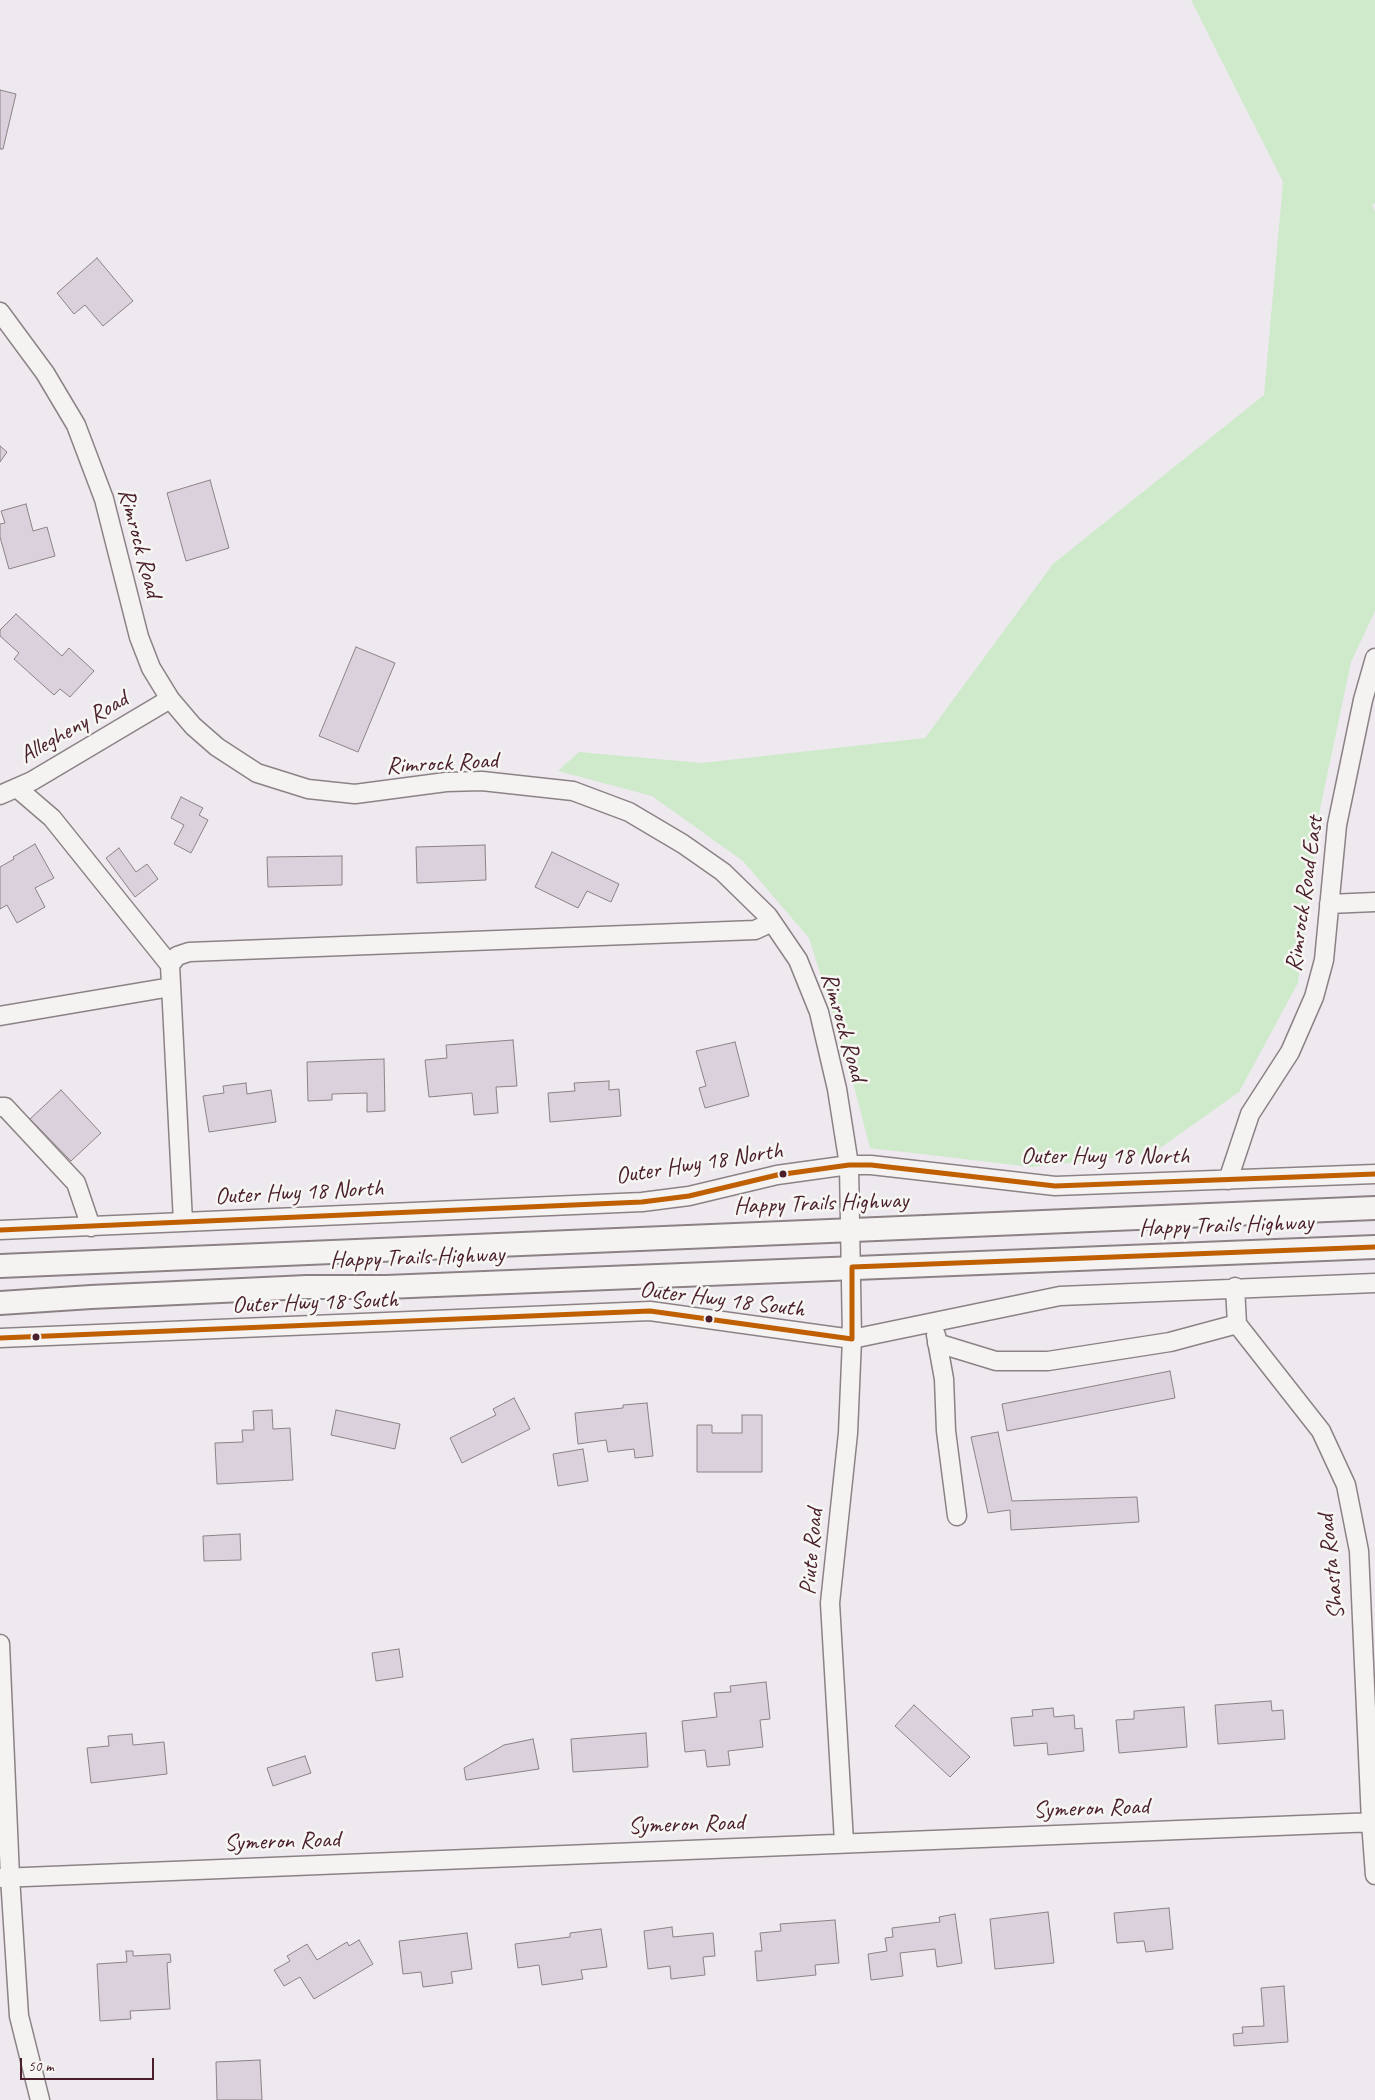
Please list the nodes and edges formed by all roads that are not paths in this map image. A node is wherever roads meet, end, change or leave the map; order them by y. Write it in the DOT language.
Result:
graph roads {
  1 [pos="0,312"];
  2 [pos="1375,658"];
  3 [pos="170,699"];
  4 [pos="17,788"];
  5 [pos="0,795"];
  6 [pos="1375,902"];
  7 [pos="1329,904"];
  8 [pos="772,922"];
  9 [pos="170,965"];
  10 [pos="170,986"];
  11 [pos="0,1016"];
  12 [pos="0,1107"];
  13 [pos="849,1165"];
  14 [pos="1375,1174"];
  15 [pos="1228,1180"];
  16 [pos="1375,1208"];
  17 [pos="183,1222"];
  18 [pos="91,1227"];
  19 [pos="851,1229"];
  20 [pos="0,1230"];
  21 [pos="1375,1247"];
  22 [pos="0,1266"];
  23 [pos="852,1267"];
  24 [pos="1375,1283"];
  25 [pos="1235,1287"];
  26 [pos="0,1303"];
  27 [pos="934,1323"];
  28 [pos="1237,1324"];
  29 [pos="0,1338"];
  30 [pos="852,1339"];
  31 [pos="937,1344"];
  32 [pos="957,1516"];
  33 [pos="0,1644"];
  34 [pos="1373,1822"];
  35 [pos="844,1842"];
  36 [pos="1375,1875"];
  37 [pos="5,1878"];
  38 [pos="40,2100"];
  1 -- 3 [label="street, Rimrock Road"];
  2 -- 7 [label="street, Rimrock Road East"];
  3 -- 4 [label="street, Allegheny Road"];
  3 -- 8 [label="street, Rimrock Road"];
  4 -- 5 [label="street, Allegheny Road"];
  4 -- 9 [label="street"];
  6 -- 7 [label="street"];
  7 -- 15 [label="street, Rimrock Road East"];
  8 -- 9 [label="street"];
  8 -- 13 [label="street, Rimrock Road"];
  9 -- 10 [label="street"];
  10 -- 11 [label="street"];
  10 -- 17 [label="street"];
  12 -- 18 [label="street"];
  13 -- 15 [label="street, Outer Hwy 18 North"];
  13 -- 17 [label="street, Outer Hwy 18 North"];
  13 -- 19 [label="street, Rimrock Road"];
  14 -- 15 [label="street, Outer Hwy 18 North"];
  16 -- 19 [label="main road, Happy Trails Highway"];
  17 -- 18 [label="street, Outer Hwy 18 North"];
  18 -- 20 [label="street, Outer Hwy 18 North"];
  19 -- 22 [label="main road, Happy Trails Highway"];
  19 -- 23 [label="street, Rimrock Road"];
  21 -- 23 [label="main road, Happy Trails Highway"];
  23 -- 26 [label="main road, Happy Trails Highway"];
  23 -- 30 [label="street, Piute Road"];
  24 -- 25 [label="street, Outer Hwy 18 South"];
  25 -- 27 [label="street, Outer Hwy 18 South"];
  25 -- 28 [label="street"];
  27 -- 30 [label="street, Outer Hwy 18 South"];
  27 -- 31 [label="street"];
  28 -- 31 [label="street"];
  28 -- 34 [label="street, Shasta Road"];
  29 -- 30 [label="street, Outer Hwy 18 South"];
  30 -- 35 [label="street, Piute Road"];
  31 -- 32 [label="street"];
  33 -- 37 [label="street"];
  34 -- 35 [label="street, Symeron Road"];
  34 -- 36 [label="street, Shasta Road"];
  35 -- 37 [label="street, Symeron Road"];
  37 -- 38 [label="street"];
}
